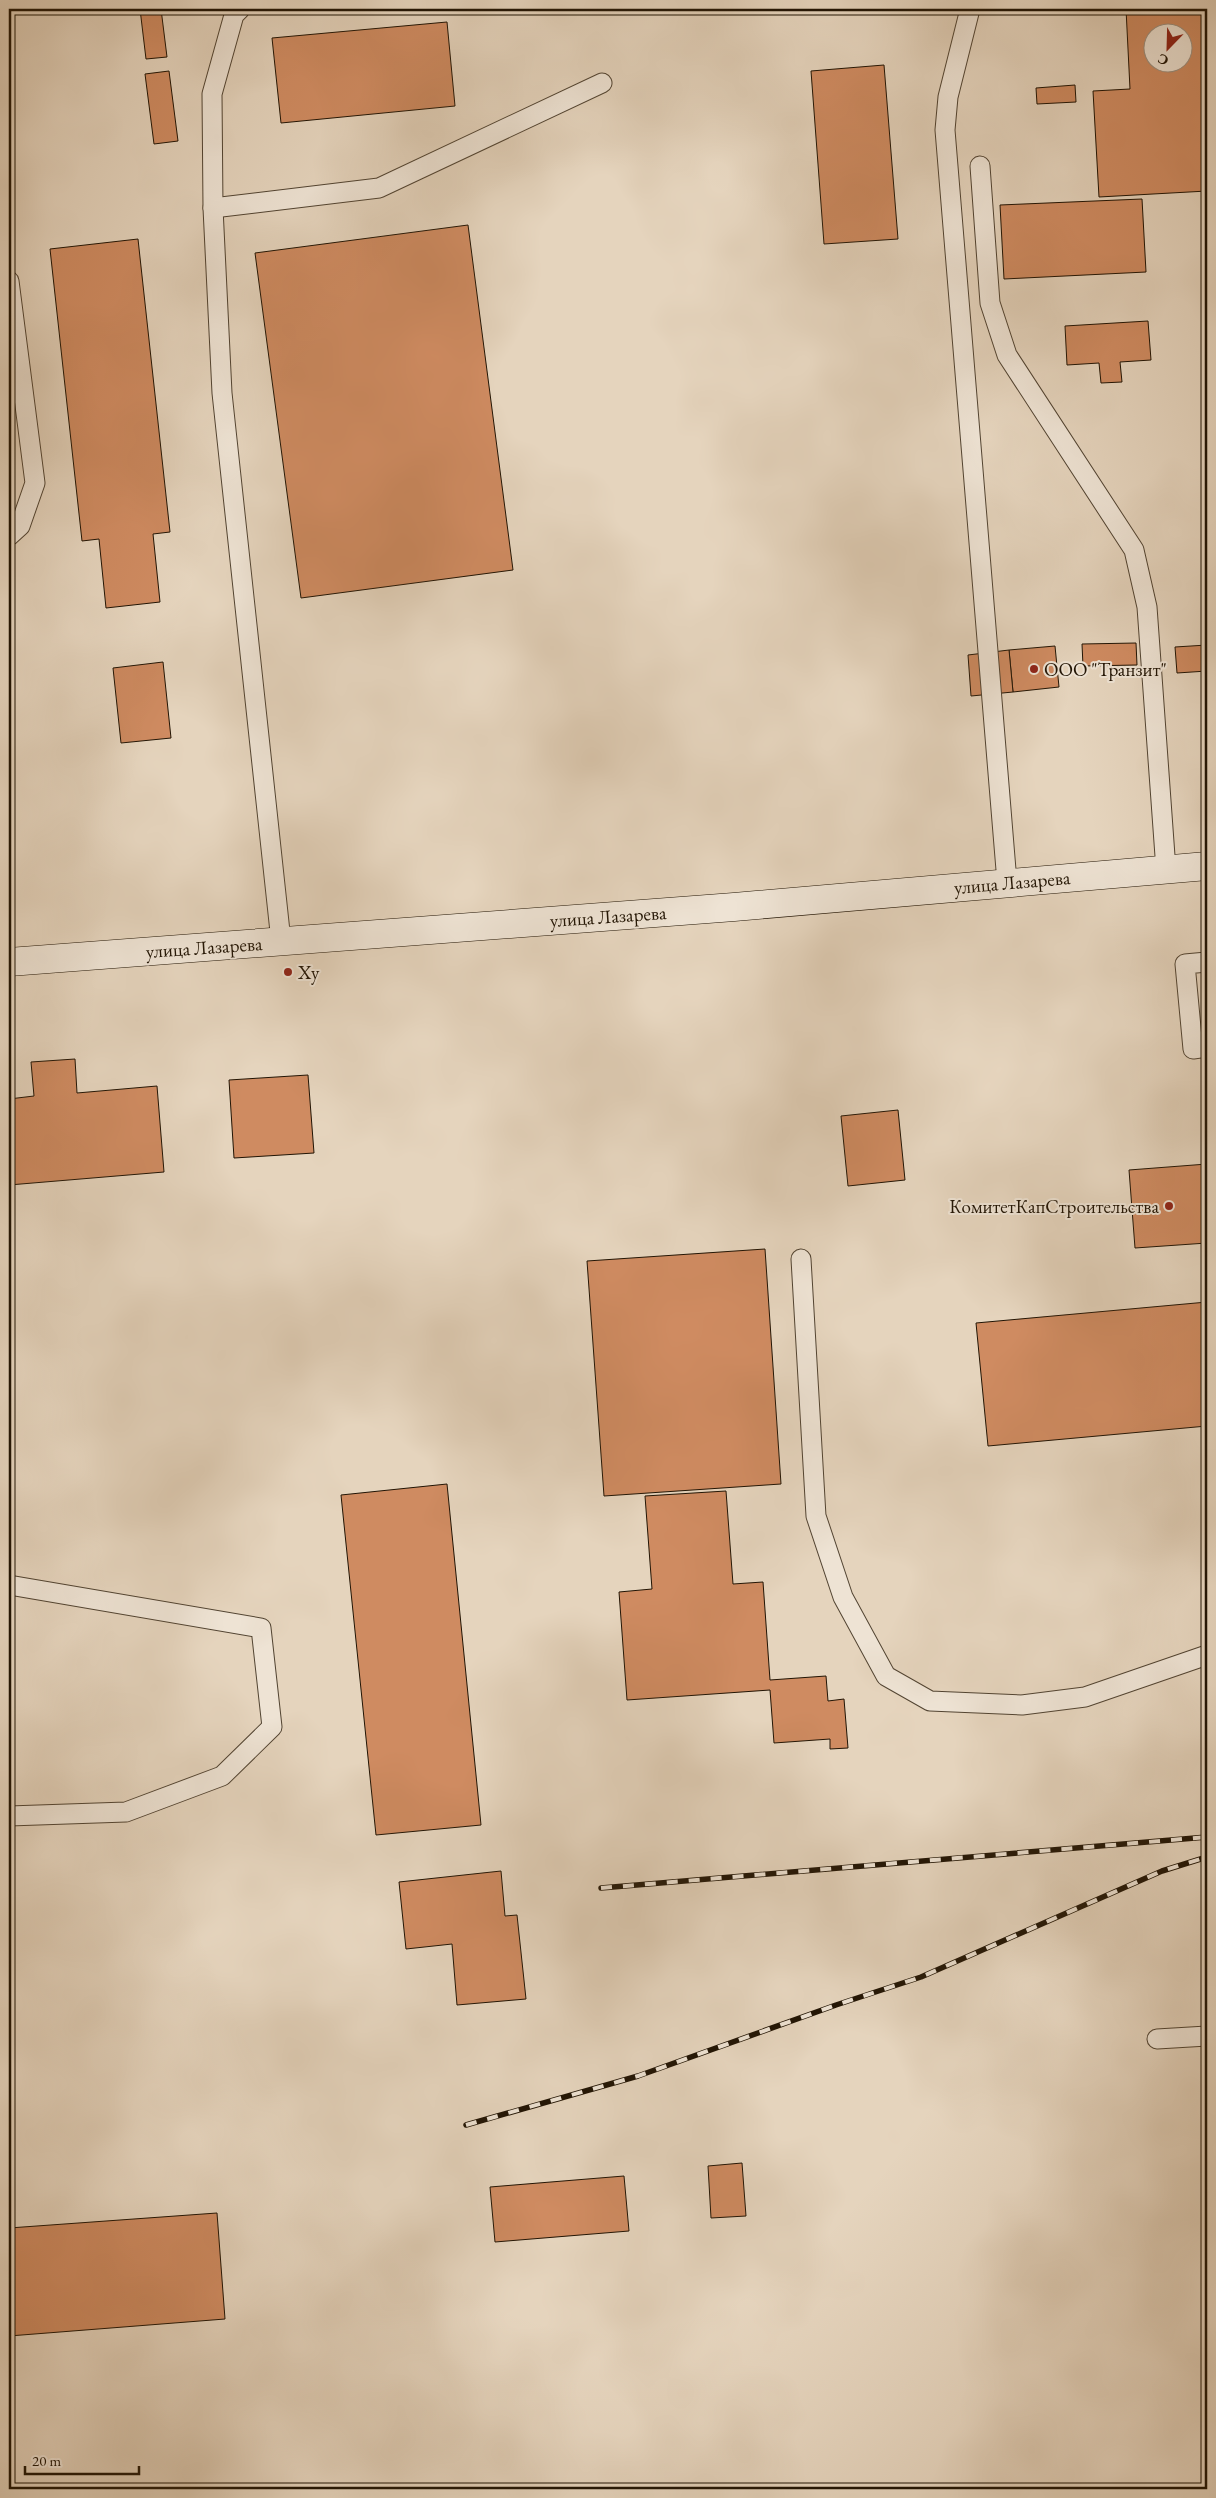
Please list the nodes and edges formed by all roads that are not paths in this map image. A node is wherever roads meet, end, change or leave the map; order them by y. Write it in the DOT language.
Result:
graph roads {
  1 [pos="240,9"];
  2 [pos="970,9"];
  3 [pos="602,83"];
  4 [pos="980,166"];
  5 [pos="213,208"];
  6 [pos="9,281"];
  7 [pos="9,536"];
  8 [pos="1207,866"];
  9 [pos="1166,870"];
  10 [pos="1007,882"];
  11 [pos="281,941"];
  12 [pos="9,962"];
  13 [pos="1207,962"];
  14 [pos="1207,1047"];
  15 [pos="801,1259"];
  16 [pos="9,1585"];
  17 [pos="1207,1655"];
  18 [pos="9,1816"];
  19 [pos="1207,2036"];
  20 [pos="1157,2039"];
  1 -- 5 [label="lane"];
  2 -- 10 [label="lane"];
  3 -- 5 [label="lane"];
  4 -- 9 [label="lane"];
  5 -- 11 [label="lane"];
  6 -- 7 [label="lane"];
  8 -- 9 [label="main road, улица Лазарева"];
  9 -- 10 [label="main road, улица Лазарева"];
  10 -- 11 [label="main road, улица Лазарева"];
  11 -- 12 [label="main road, улица Лазарева"];
  13 -- 14 [label="lane"];
  15 -- 17 [label="lane"];
  16 -- 18 [label="lane"];
  19 -- 20 [label="lane"];
}
